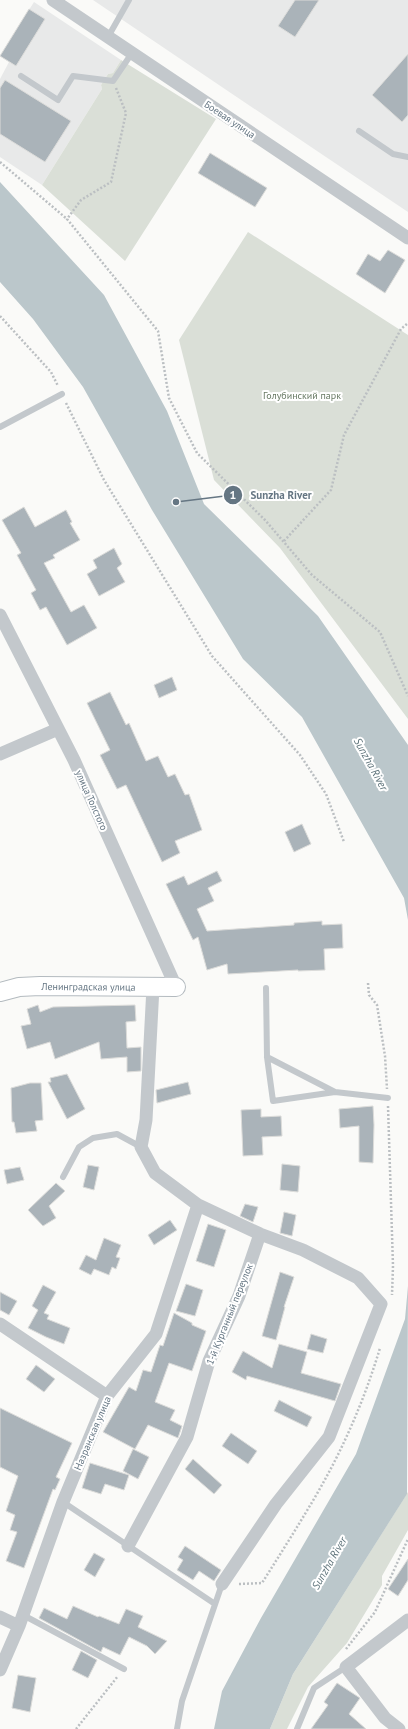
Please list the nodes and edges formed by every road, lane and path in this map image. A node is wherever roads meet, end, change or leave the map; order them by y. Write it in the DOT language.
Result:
graph roads {
  1 [pos="129,0"];
  2 [pos="54,1"];
  3 [pos="108,37"];
  4 [pos="132,53"];
  5 [pos="21,76"];
  6 [pos="113,80"];
  7 [pos="359,131"];
  8 [pos="408,157"];
  9 [pos="0,162"];
  10 [pos="67,219"];
  11 [pos="408,238"];
  12 [pos="0,316"];
  13 [pos="408,323"];
  14 [pos="62,394"];
  15 [pos="0,427"];
  16 [pos="284,542"];
  17 [pos="0,615"];
  18 [pos="408,696"];
  19 [pos="58,729"];
  20 [pos="0,754"];
  21 [pos="344,842"];
  22 [pos="368,983"];
  23 [pos="153,987"];
  24 [pos="176,987"];
  25 [pos="266,988"];
  26 [pos="0,992"];
  27 [pos="267,1057"];
  28 [pos="335,1092"];
  29 [pos="388,1098"];
  30 [pos="141,1147"];
  31 [pos="63,1177"];
  32 [pos="198,1205"];
  33 [pos="260,1234"];
  34 [pos="392,1296"];
  35 [pos="0,1324"];
  36 [pos="380,1347"];
  37 [pos="107,1396"];
  38 [pos="63,1502"];
  39 [pos="408,1539"];
  40 [pos="128,1546"];
  41 [pos="222,1584"];
  42 [pos="215,1604"];
  43 [pos="0,1617"];
  44 [pos="21,1620"];
  45 [pos="408,1620"];
  46 [pos="342,1653"];
  47 [pos="346,1667"];
  48 [pos="124,1669"];
  49 [pos="0,1670"];
  50 [pos="76,1729"];
  51 [pos="177,1729"];
  52 [pos="297,1729"];
  53 [pos="399,1729"];
  1 -- 3 [label="lane"];
  2 -- 3 [label="street, Боевая улица"];
  3 -- 4 [label="street, Боевая улица"];
  4 -- 6 [label="lane"];
  4 -- 11 [label="street, Боевая улица"];
  5 -- 6 [label="lane"];
  6 -- 10 [label="path"];
  7 -- 8 [label="lane"];
  9 -- 10 [label="path"];
  10 -- 16 [label="path"];
  12 -- 14 [label="path"];
  13 -- 16 [label="path"];
  14 -- 15 [label="lane"];
  14 -- 21 [label="path"];
  16 -- 18 [label="path"];
  17 -- 19 [label="street, улица Толстого"];
  19 -- 20 [label="street"];
  19 -- 24 [label="street, улица Толстого"];
  22 -- 29 [label="path"];
  23 -- 24 [label="main road, Ленинградская улица"];
  23 -- 26 [label="main road, Ленинградская улица"];
  23 -- 30 [label="street"];
  25 -- 27 [label="lane"];
  27 -- 28 [label="lane"];
  27 -- 28 [label="lane"];
  28 -- 29 [label="lane"];
  29 -- 34 [label="path"];
  30 -- 31 [label="lane"];
  30 -- 32 [label="street"];
  32 -- 33 [label="street"];
  32 -- 37 [label="street, Назранская улица"];
  33 -- 40 [label="street, 1-й Курганный переулок"];
  33 -- 41 [label="street"];
  35 -- 37 [label="street"];
  36 -- 41 [label="path"];
  37 -- 38 [label="street, Назранская улица"];
  38 -- 40 [label="lane"];
  38 -- 44 [label="street, Назранская улица"];
  39 -- 46 [label="path"];
  40 -- 42 [label="lane"];
  41 -- 42 [label="lane"];
  42 -- 51 [label="lane"];
  43 -- 44 [label="street"];
  44 -- 48 [label="lane"];
  44 -- 49 [label="street, Назранская улица"];
  45 -- 47 [label="street"];
  47 -- 52 [label="lane"];
  47 -- 53 [label="street"];
  48 -- 50 [label="path"];
}
